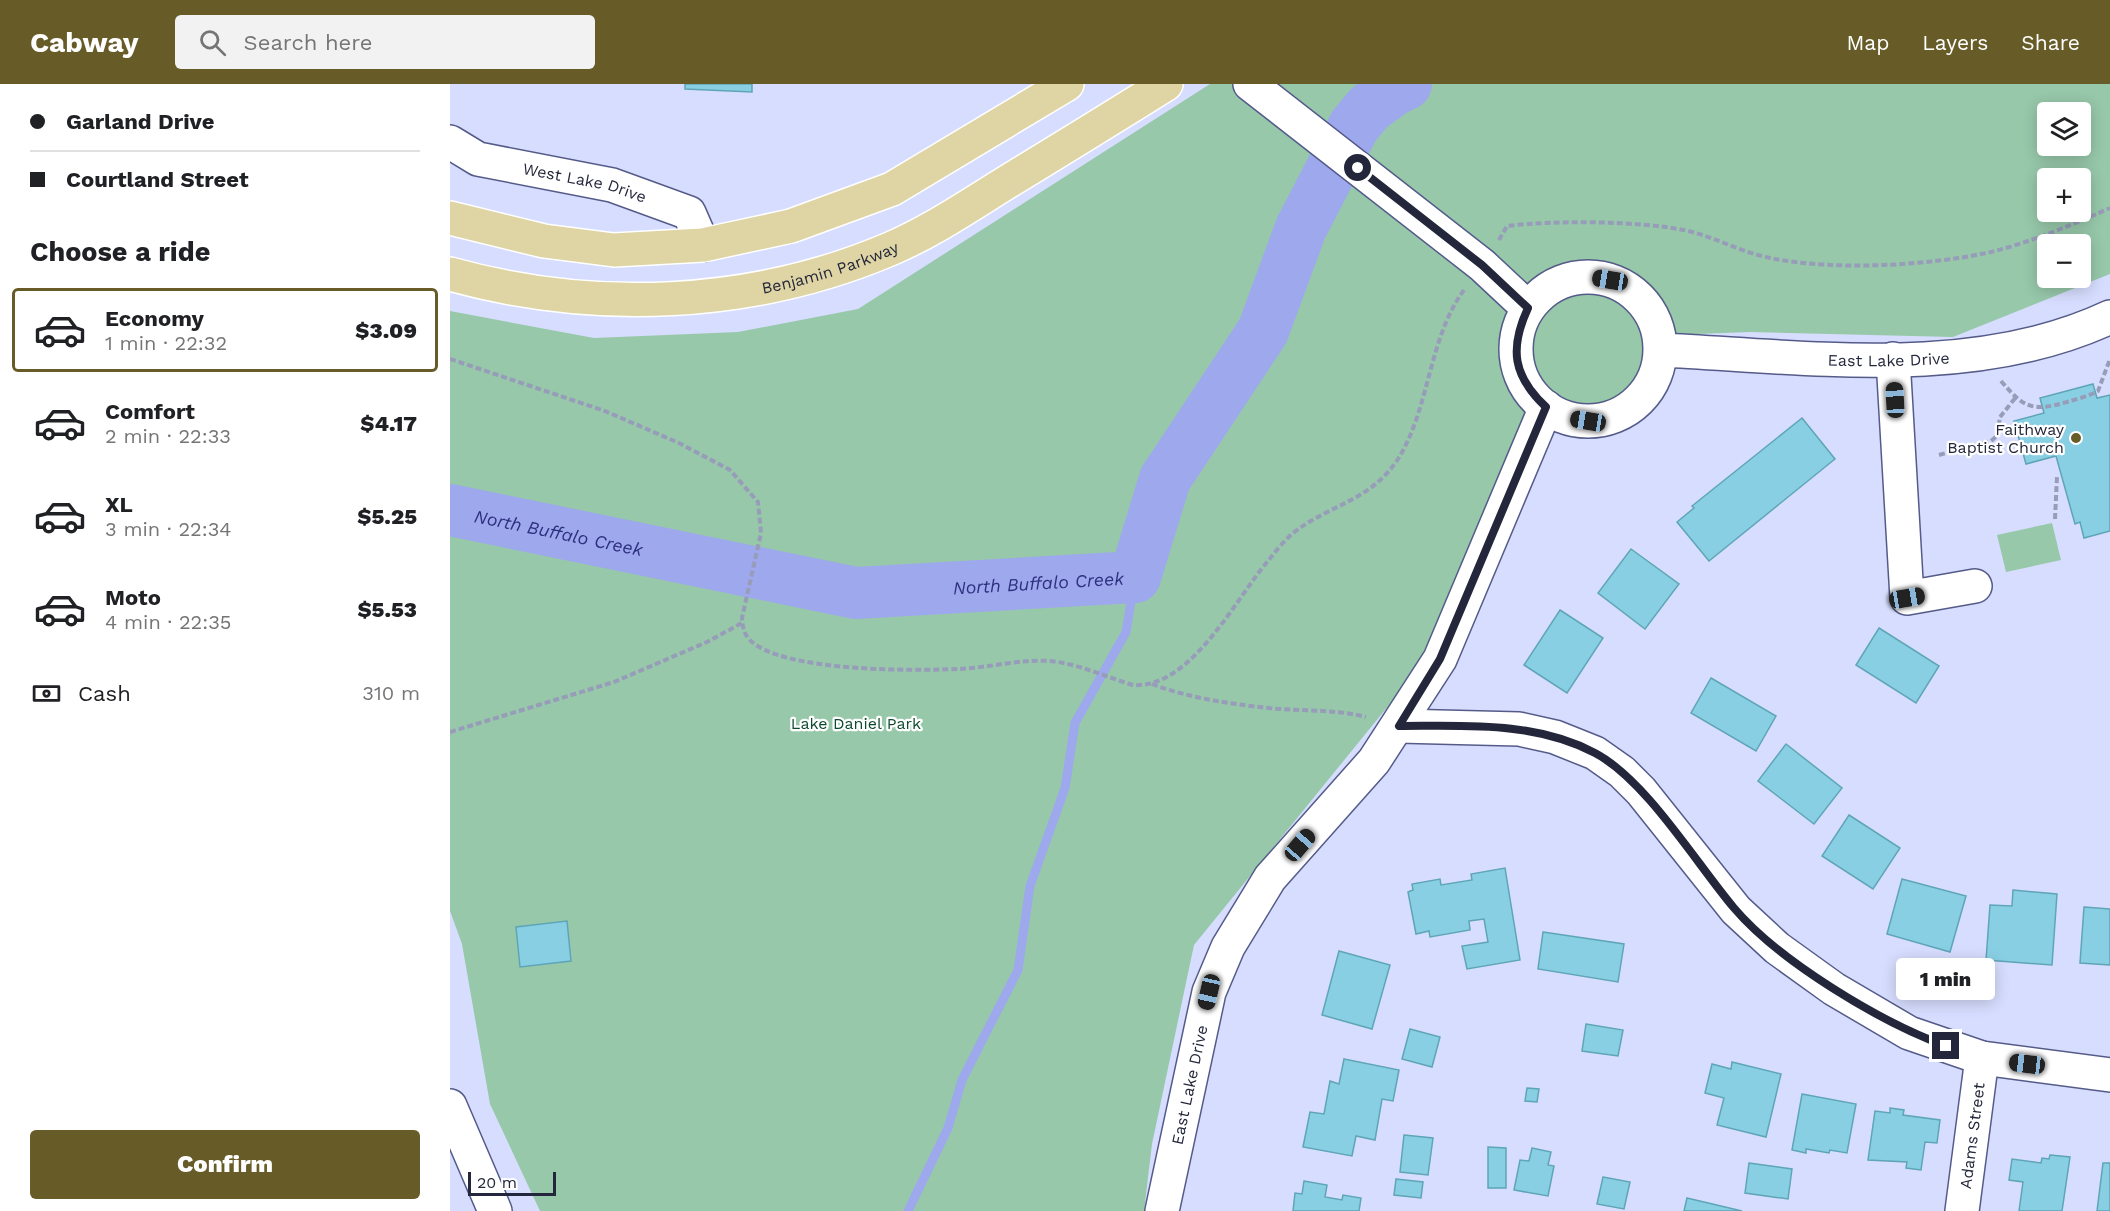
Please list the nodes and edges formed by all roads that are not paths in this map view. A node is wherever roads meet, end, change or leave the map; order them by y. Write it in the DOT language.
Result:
graph roads {
  1 [pos="1067,84"];
  2 [pos="1166,84"];
  3 [pos="1251,84"];
  4 [pos="450,142"];
  5 [pos="450,218"];
  6 [pos="703,245"];
  7 [pos="450,274"];
  8 [pos="1528,308"];
  9 [pos="2110,317"];
  10 [pos="1661,350"];
  11 [pos="1893,359"];
  12 [pos="1546,407"];
  13 [pos="1975,586"];
  14 [pos="1399,726"];
  15 [pos="1982,1059"];
  16 [pos="2110,1075"];
  17 [pos="450,1106"];
  18 [pos="495,1211"];
  19 [pos="1162,1211"];
  20 [pos="1962,1211"];
  1 -- 6 [label="main road"];
  2 -- 7 [label="main road, Benjamin Parkway"];
  3 -- 8 [label="street"];
  4 -- 6 [label="street, West Lake Drive"];
  5 -- 6 [label="main road"];
  8 -- 10 [label="street"];
  8 -- 12 [label="street"];
  9 -- 11 [label="street, East Lake Drive"];
  10 -- 11 [label="street, East Lake Drive"];
  10 -- 12 [label="street"];
  11 -- 13 [label="street"];
  12 -- 14 [label="street, East Lake Drive"];
  14 -- 15 [label="street"];
  14 -- 19 [label="street, East Lake Drive"];
  15 -- 16 [label="street"];
  15 -- 20 [label="street, Adams Street"];
  17 -- 18 [label="street"];
}
